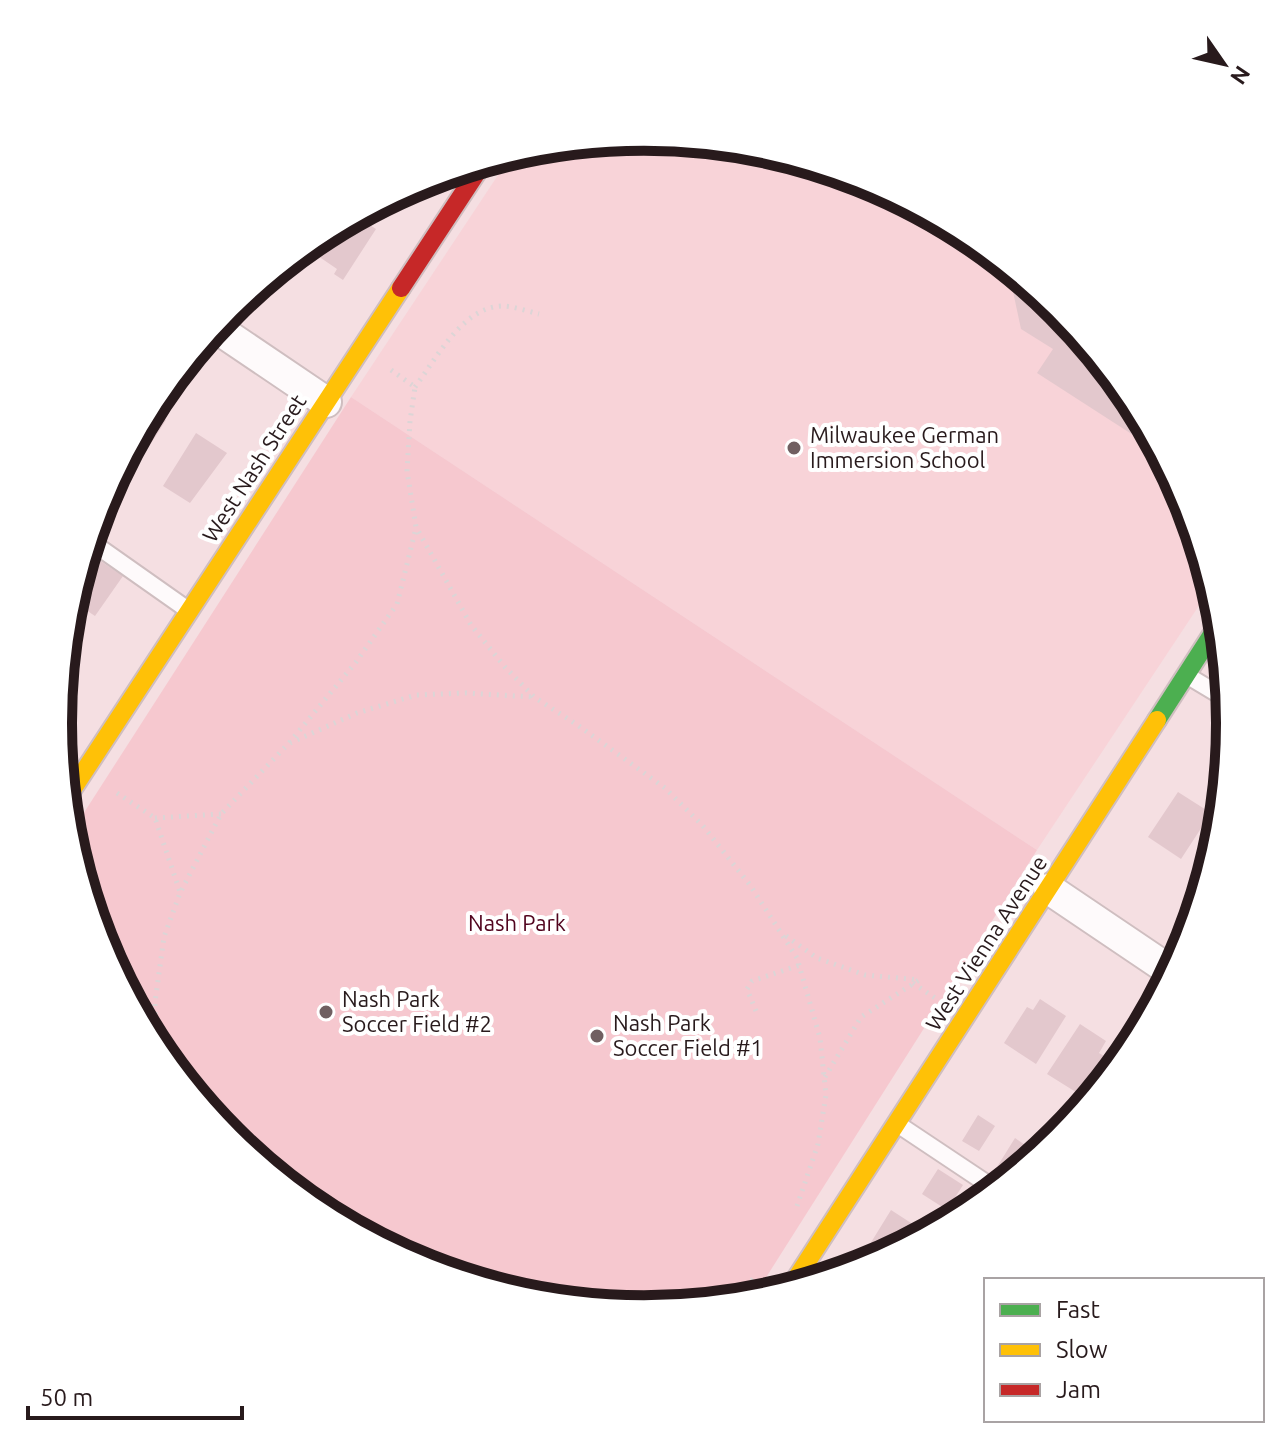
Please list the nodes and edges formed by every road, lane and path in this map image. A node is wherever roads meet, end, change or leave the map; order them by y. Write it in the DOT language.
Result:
graph roads {
  1 [pos="466,179"];
  2 [pos="539,314"];
  3 [pos="225,334"];
  4 [pos="391,370"];
  5 [pos="415,387"];
  6 [pos="326,402"];
  7 [pos="416,527"];
  8 [pos="99,548"];
  9 [pos="189,611"];
  10 [pos="1209,638"];
  11 [pos="1185,675"];
  12 [pos="1215,693"];
  13 [pos="534,697"];
  14 [pos="289,743"];
  15 [pos="76,784"];
  16 [pos="117,793"];
  17 [pos="221,814"];
  18 [pos="155,818"];
  19 [pos="1049,889"];
  20 [pos="180,893"];
  21 [pos="782,934"];
  22 [pos="800,965"];
  23 [pos="1162,965"];
  24 [pos="146,1002"];
  25 [pos="155,1002"];
  26 [pos="150,1010"];
  27 [pos="756,1011"];
  28 [pos="155,1019"];
  29 [pos="824,1080"];
  30 [pos="897,1124"];
  31 [pos="985,1182"];
  32 [pos="791,1219"];
  33 [pos="761,1267"];
  34 [pos="799,1274"];
  35 [pos="748,1285"];
  1 -- 6 [label="street, West Nash Street"];
  2 -- 5 [label="path"];
  3 -- 6 [label="street"];
  4 -- 5 [label="path"];
  5 -- 7 [label="path"];
  6 -- 9 [label="street, West Nash Street"];
  7 -- 13 [label="path"];
  7 -- 14 [label="path"];
  8 -- 9 [label="lane"];
  9 -- 15 [label="street, West Nash Street"];
  10 -- 11 [label="street, West Vienna Avenue"];
  11 -- 12 [label="lane"];
  11 -- 19 [label="street, West Vienna Avenue"];
  13 -- 14 [label="path"];
  13 -- 21 [label="path"];
  14 -- 17 [label="path"];
  16 -- 18 [label="path"];
  17 -- 18 [label="path"];
  17 -- 20 [label="path"];
  18 -- 20 [label="path"];
  19 -- 23 [label="street"];
  19 -- 30 [label="street, West Vienna Avenue"];
  20 -- 25 [label="path"];
  21 -- 22 [label="path"];
  21 -- 29 [label="path"];
  22 -- 27 [label="path"];
  22 -- 29 [label="path"];
  24 -- 25 [label="path"];
  25 -- 26 [label="path"];
  25 -- 28 [label="path"];
  29 -- 32 [label="path"];
  30 -- 31 [label="lane"];
  30 -- 34 [label="street, West Vienna Avenue"];
  33 -- 35 [label="path"];
}
